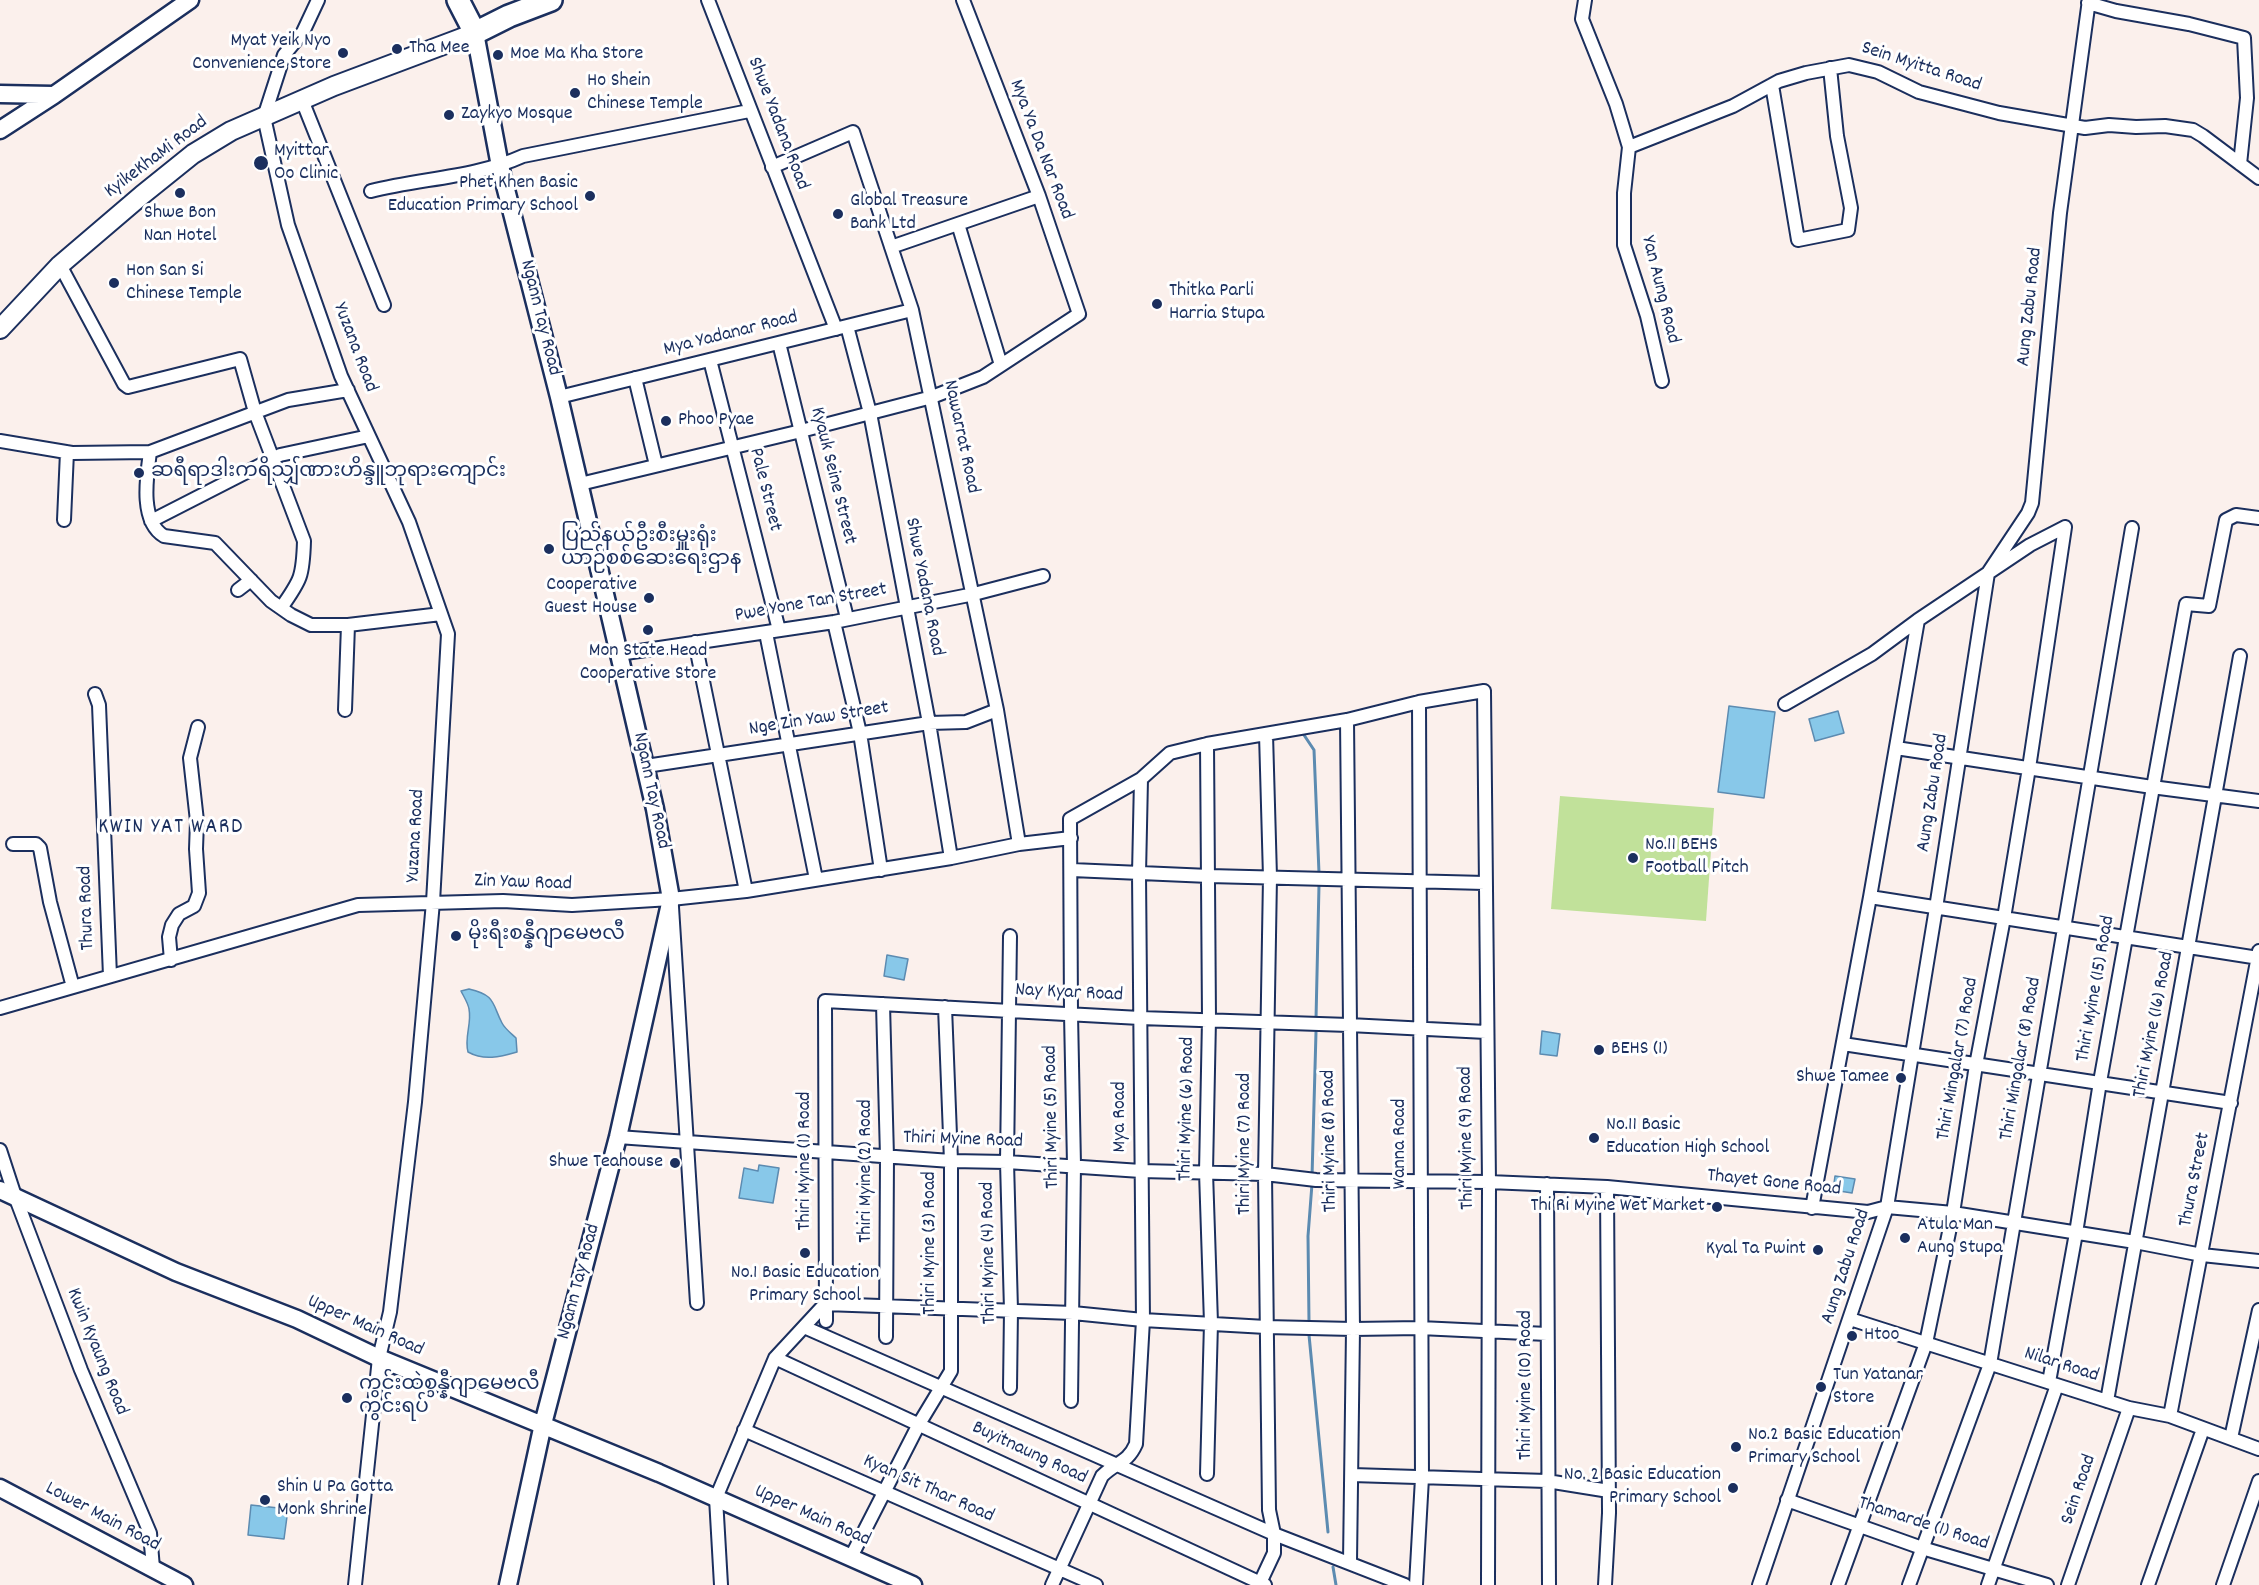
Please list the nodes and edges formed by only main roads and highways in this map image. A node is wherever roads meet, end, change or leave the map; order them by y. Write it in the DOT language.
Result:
graph roads {
  1 [pos="190,0"];
  2 [pos="458,0"];
  3 [pos="551,0"];
  4 [pos="475,33"];
  5 [pos="0,94"];
  6 [pos="54,95"];
  7 [pos="0,130"];
  8 [pos="0,329"];
  9 [pos="8,1193"];
  10 [pos="543,1424"];
  11 [pos="0,1488"];
  12 [pos="184,1585"];
  13 [pos="508,1585"];
  14 [pos="913,1585"];
  1 -- 6 [label="main road"];
  2 -- 4 [label="highway, Ngann Tay Road"];
  3 -- 4 [label="highway"];
  4 -- 8 [label="main road, KyikeKhaMi Road"];
  4 -- 10 [label="main road, Ngann Tay Road"];
  5 -- 6 [label="main road"];
  6 -- 7 [label="main road"];
  9 -- 10 [label="main road, Upper Main Road"];
  10 -- 13 [label="main road, Ngann Tay Road"];
  10 -- 14 [label="main road, Upper Main Road"];
  11 -- 12 [label="main road, Lower Main Road"];
}
